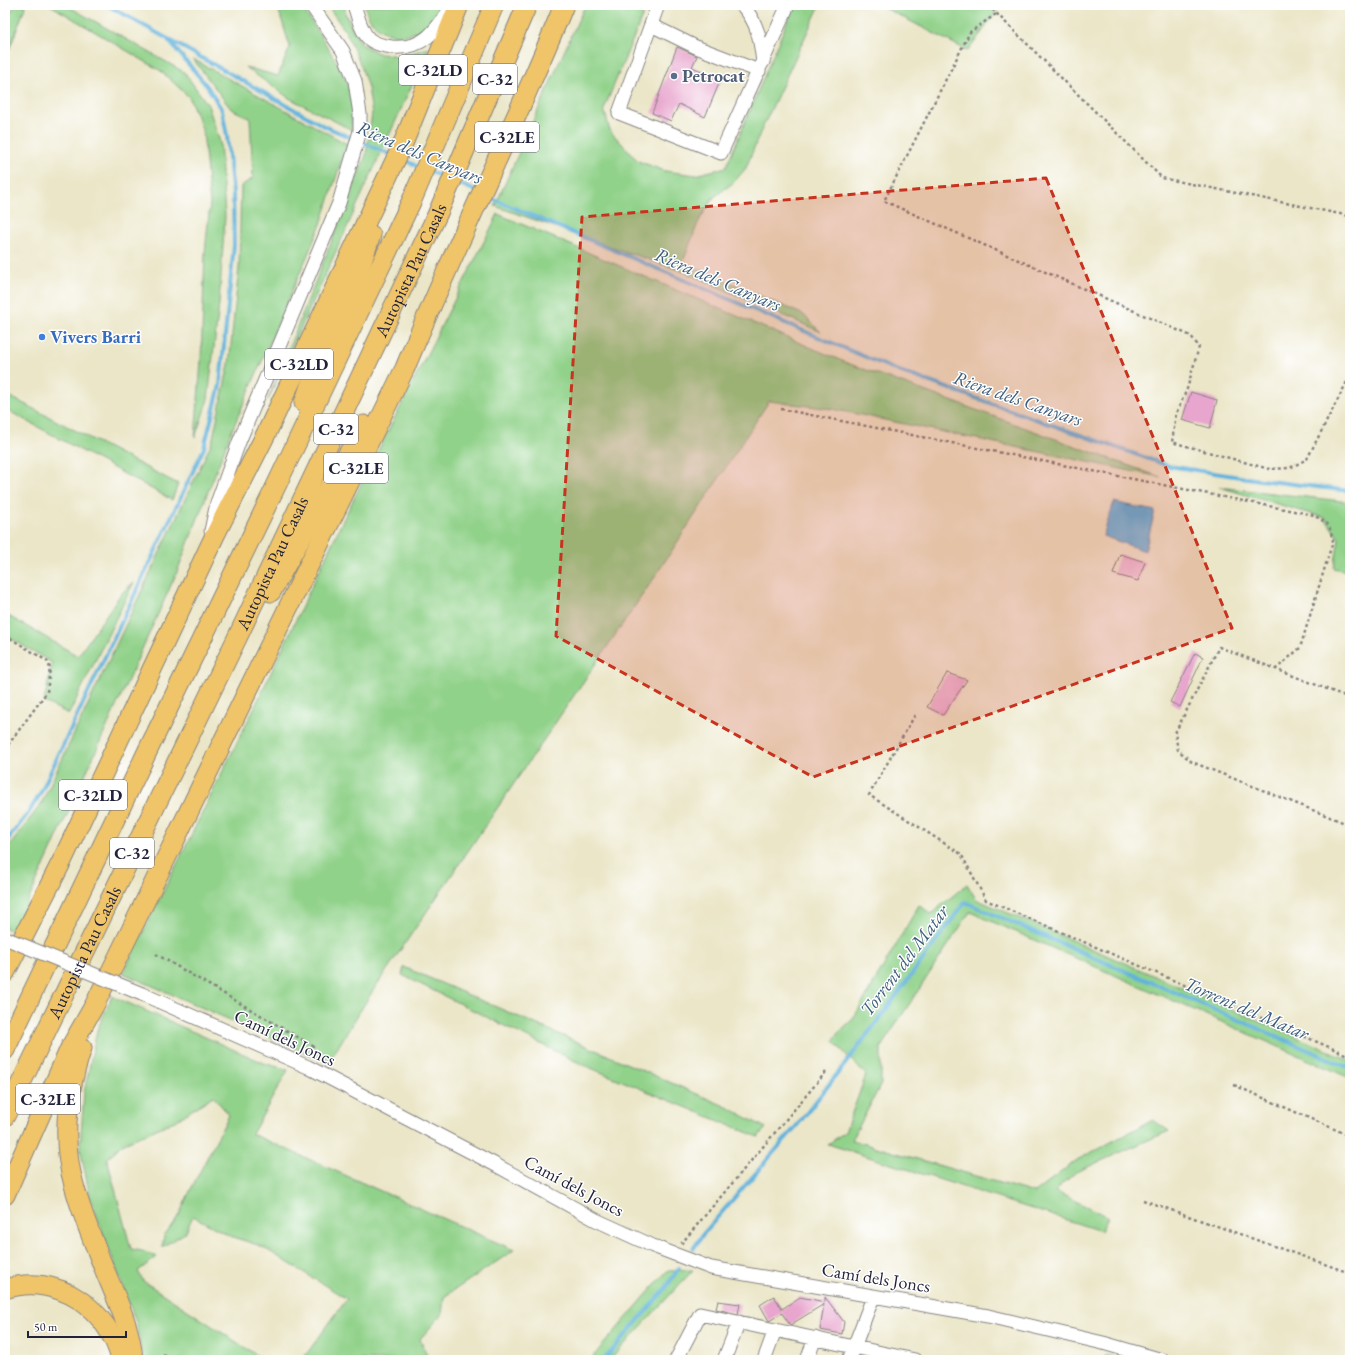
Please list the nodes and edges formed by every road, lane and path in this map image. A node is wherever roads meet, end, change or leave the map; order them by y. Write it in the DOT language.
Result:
graph roads {
  1 [pos="311,5"];
  2 [pos="354,5"];
  3 [pos="454,5"];
  4 [pos="460,5"];
  5 [pos="494,5"];
  6 [pos="527,5"];
  7 [pos="565,5"];
  8 [pos="658,5"];
  9 [pos="742,5"];
  10 [pos="788,5"];
  11 [pos="988,5"];
  12 [pos="996,14"];
  13 [pos="651,25"];
  14 [pos="761,67"];
  15 [pos="404,140"];
  16 [pos="382,194"];
  17 [pos="1350,216"];
  18 [pos="428,312"];
  19 [pos="1350,376"];
  20 [pos="782,410"];
  21 [pos="276,486"];
  22 [pos="208,551"];
  23 [pos="5,635"];
  24 [pos="238,636"];
  25 [pos="1276,670"];
  26 [pos="1350,698"];
  27 [pos="915,715"];
  28 [pos="5,749"];
  29 [pos="1350,825"];
  30 [pos="5,938"];
  31 [pos="156,954"];
  32 [pos="5,972"];
  33 [pos="94,1006"];
  34 [pos="5,1050"];
  35 [pos="1350,1056"];
  36 [pos="826,1072"];
  37 [pos="319,1073"];
  38 [pos="1234,1085"];
  39 [pos="5,1116"];
  40 [pos="1350,1136"];
  41 [pos="5,1195"];
  42 [pos="1143,1200"];
  43 [pos="673,1254"];
  44 [pos="1350,1274"];
  45 [pos="5,1289"];
  46 [pos="873,1297"];
  47 [pos="739,1322"];
  48 [pos="775,1330"];
  49 [pos="815,1338"];
  50 [pos="854,1347"];
  51 [pos="163,1354"];
  52 [pos="910,1359"];
  53 [pos="121,1360"];
  54 [pos="133,1360"];
  55 [pos="172,1360"];
  56 [pos="676,1360"];
  57 [pos="724,1360"];
  58 [pos="764,1360"];
  59 [pos="807,1360"];
  60 [pos="848,1360"];
  61 [pos="1162,1360"];
  1 -- 22 [label="street"];
  2 -- 3 [label="street"];
  4 -- 15 [label="highway, C-32LD"];
  5 -- 21 [label="highway, Autopista Pau Casals / C-32"];
  6 -- 24 [label="highway, Autopista Pau Casals / C-32"];
  7 -- 18 [label="highway, C-32LE"];
  8 -- 13 [label="street"];
  9 -- 14 [label="street"];
  10 -- 14 [label="street"];
  11 -- 12 [label="path"];
  12 -- 17 [label="path"];
  12 -- 19 [label="path"];
  13 -- 14 [label="street"];
  13 -- 14 [label="street"];
  15 -- 16 [label="highway, C-32"];
  16 -- 21 [label="highway, C-32"];
  16 -- 22 [label="highway, C-32LD"];
  18 -- 24 [label="highway, C-32"];
  18 -- 33 [label="highway, C-32LE"];
  20 -- 25 [label="path"];
  21 -- 34 [label="highway, Autopista Pau Casals / C-32"];
  22 -- 32 [label="highway, C-32LD"];
  23 -- 28 [label="path"];
  24 -- 39 [label="highway, Autopista Pau Casals / C-32"];
  25 -- 26 [label="path"];
  25 -- 29 [label="path"];
  27 -- 35 [label="path"];
  30 -- 37 [label="street, Camí dels Joncs, bridge"];
  31 -- 37 [label="path"];
  33 -- 41 [label="highway, C-32LE"];
  33 -- 54 [label="highway"];
  36 -- 43 [label="path"];
  37 -- 43 [label="street, Camí dels Joncs"];
  38 -- 40 [label="path"];
  42 -- 44 [label="path"];
  43 -- 46 [label="street, Camí dels Joncs"];
  45 -- 53 [label="highway"];
  46 -- 50 [label="street"];
  46 -- 61 [label="street, Camí dels Joncs"];
  47 -- 48 [label="street"];
  47 -- 56 [label="street"];
  47 -- 57 [label="street"];
  48 -- 49 [label="street"];
  48 -- 58 [label="street"];
  49 -- 50 [label="street"];
  49 -- 59 [label="street"];
  50 -- 52 [label="street"];
  50 -- 60 [label="street"];
  51 -- 55 [label="path"];
}
